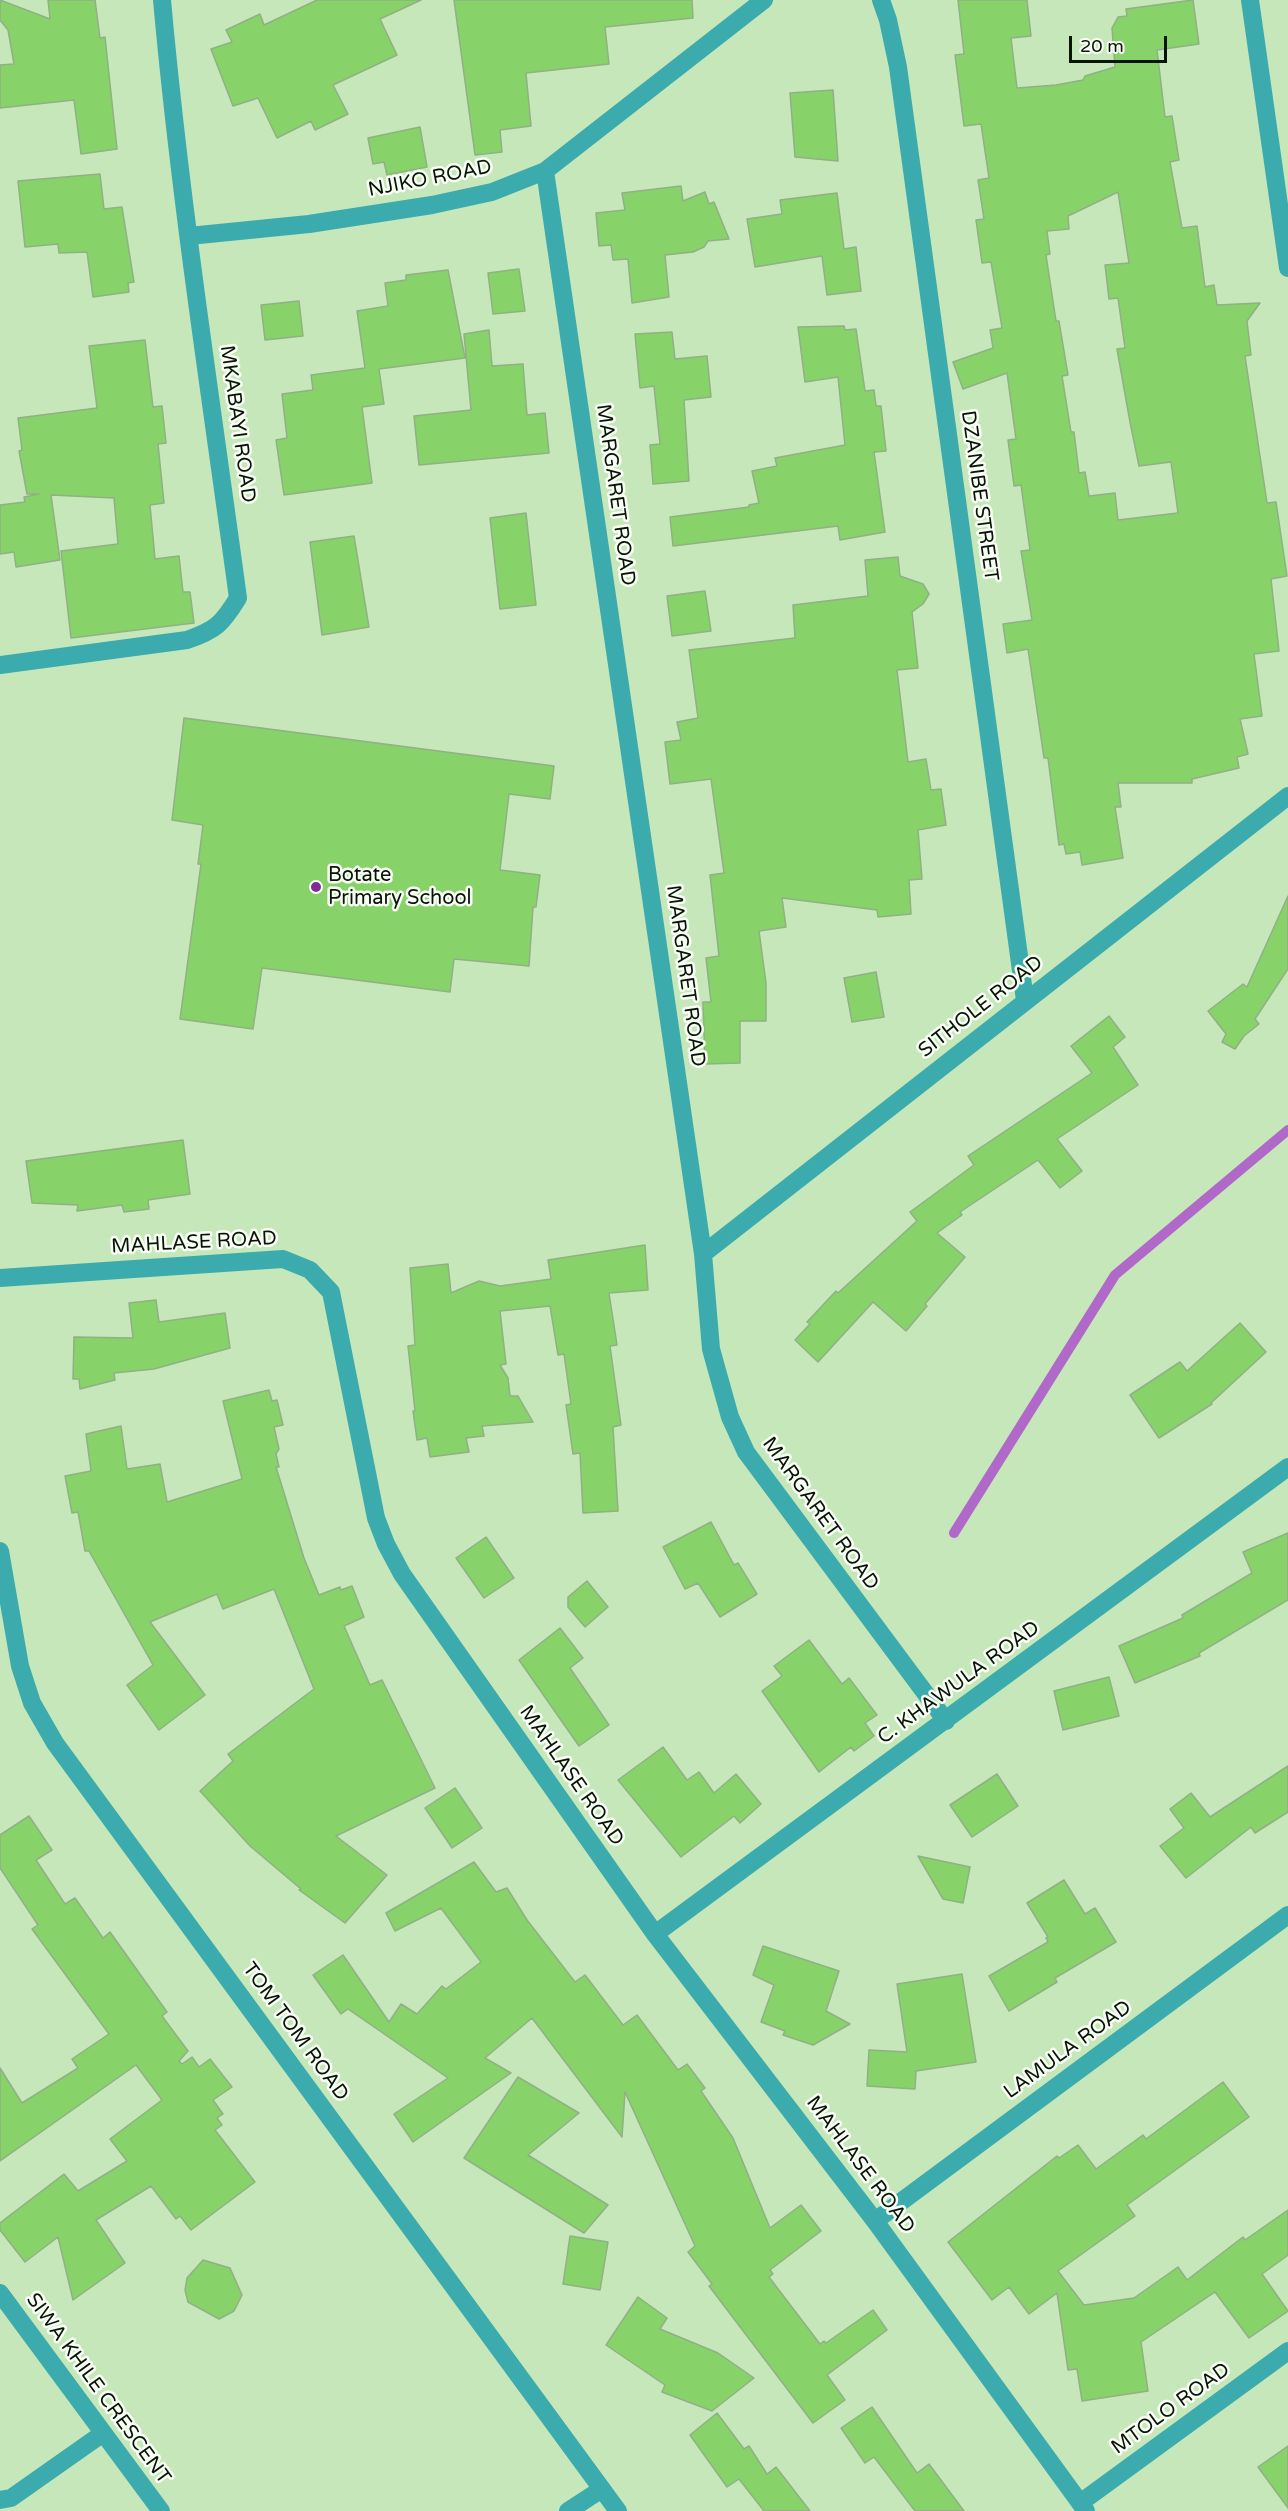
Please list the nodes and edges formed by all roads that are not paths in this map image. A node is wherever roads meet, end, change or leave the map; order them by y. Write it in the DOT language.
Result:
graph roads {
  1 [pos="162,0"];
  2 [pos="764,0"];
  3 [pos="881,0"];
  4 [pos="1250,0"];
  5 [pos="545,171"];
  6 [pos="189,236"];
  7 [pos="1288,268"];
  8 [pos="0,665"];
  9 [pos="1288,796"];
  10 [pos="1025,1000"];
  11 [pos="703,1254"];
  12 [pos="0,1278"];
  13 [pos="1288,1467"];
  14 [pos="0,1551"];
  15 [pos="946,1721"];
  16 [pos="1288,1916"];
  17 [pos="655,1934"];
  18 [pos="875,2221"];
  19 [pos="0,2293"];
  20 [pos="1288,2351"];
  21 [pos="102,2434"];
  22 [pos="602,2489"];
  23 [pos="0,2500"];
  24 [pos="1083,2507"];
  25 [pos="160,2511"];
  26 [pos="568,2511"];
  27 [pos="618,2511"];
  1 -- 6 [label="street, MKABAYI ROAD"];
  2 -- 5 [label="street, NJIKO ROAD"];
  3 -- 10 [label="street, DZANIBE STREET"];
  4 -- 7 [label="street"];
  5 -- 6 [label="street, NJIKO ROAD"];
  5 -- 11 [label="street, MARGARET ROAD"];
  6 -- 8 [label="street, MKABAYI ROAD"];
  9 -- 10 [label="street, SITHOLE ROAD"];
  10 -- 11 [label="street, SITHOLE ROAD"];
  11 -- 15 [label="street, MARGARET ROAD"];
  12 -- 17 [label="street, MAHLASE ROAD"];
  13 -- 15 [label="street, C. KHAWULA ROAD"];
  14 -- 22 [label="street, TOM TOM ROAD"];
  15 -- 17 [label="street, C. KHAWULA ROAD"];
  16 -- 18 [label="street, LAMULA ROAD"];
  17 -- 18 [label="street, MAHLASE ROAD"];
  18 -- 24 [label="street, MAHLASE ROAD"];
  19 -- 21 [label="street, SIWA KHILE CRESCENT"];
  20 -- 24 [label="street, MTOLO ROAD"];
  21 -- 23 [label="street"];
  21 -- 25 [label="street, SIWA KHILE CRESCENT"];
  22 -- 26 [label="street"];
  22 -- 27 [label="street, TOM TOM ROAD"];
}
